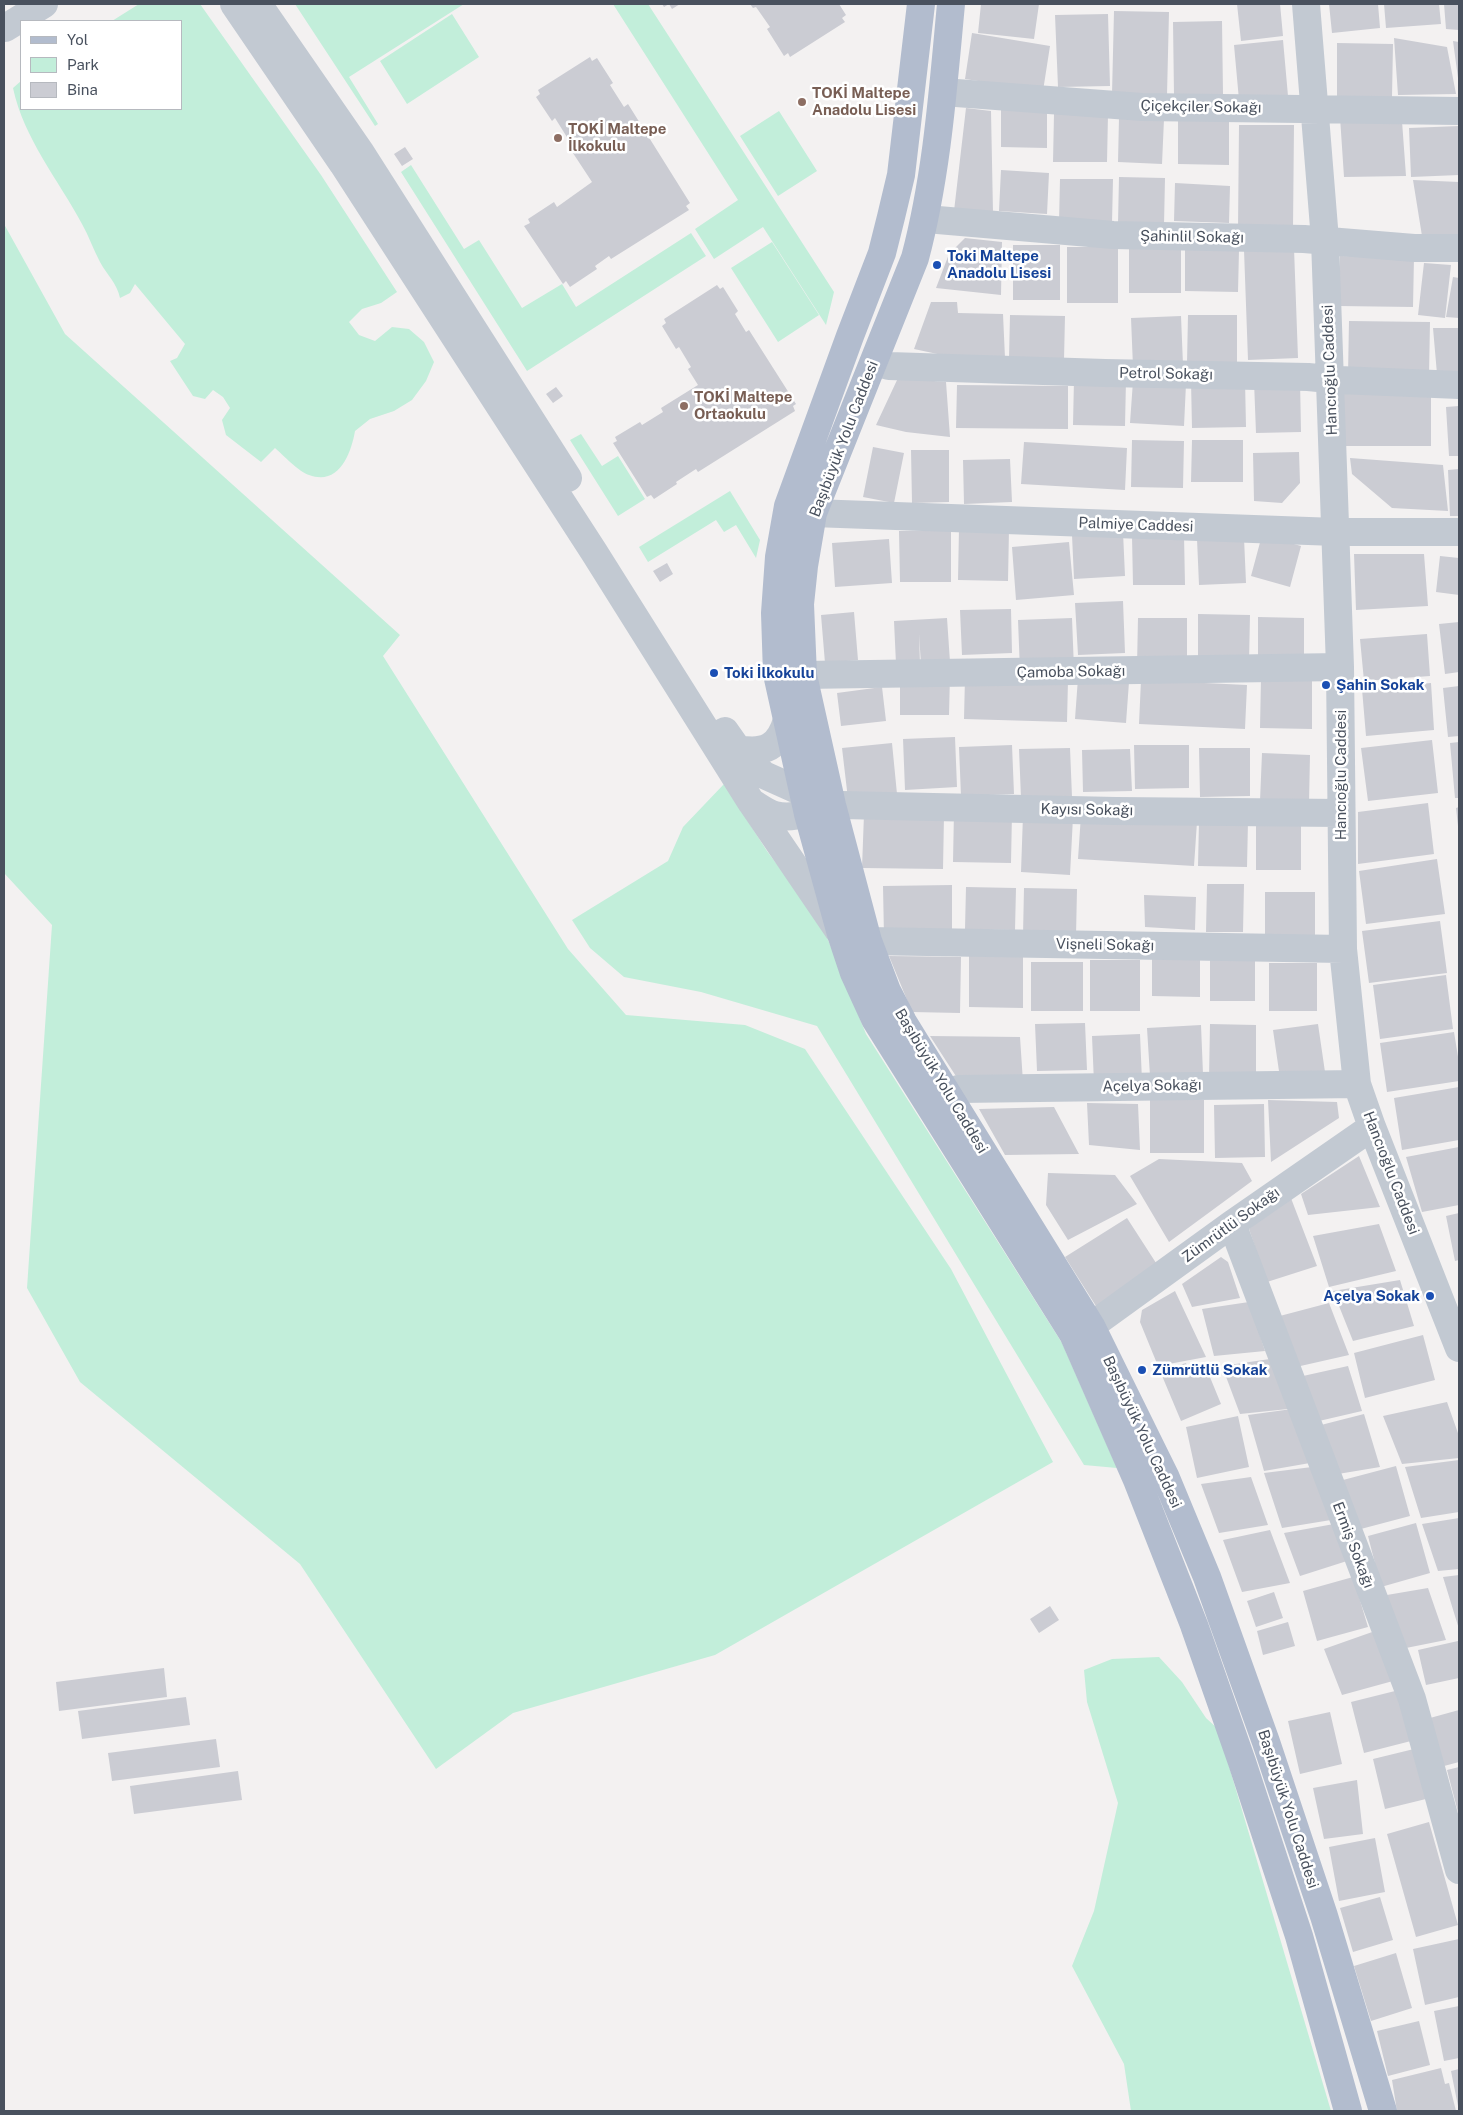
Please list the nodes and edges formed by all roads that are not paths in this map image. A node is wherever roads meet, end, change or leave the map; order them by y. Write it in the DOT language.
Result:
graph roads {
  1 [pos="44,4"];
  2 [pos="234,4"];
  3 [pos="258,4"];
  4 [pos="921,4"];
  5 [pos="951,4"];
  6 [pos="1306,4"];
  7 [pos="5,28"];
  8 [pos="943,92"];
  9 [pos="1315,108"];
  10 [pos="1459,111"];
  11 [pos="926,219"];
  12 [pos="1325,240"];
  13 [pos="1459,248"];
  14 [pos="874,362"];
  15 [pos="1330,379"];
  16 [pos="1459,386"];
  17 [pos="813,514"];
  18 [pos="1336,532"];
  19 [pos="1459,532"];
  20 [pos="1340,667"];
  21 [pos="803,675"];
  22 [pos="787,720"];
  23 [pos="738,749"];
  24 [pos="751,802"];
  25 [pos="814,804"];
  26 [pos="1341,813"];
  27 [pos="841,934"];
  28 [pos="868,941"];
  29 [pos="1342,949"];
  30 [pos="1357,1084"];
  31 [pos="948,1094"];
  32 [pos="1372,1127"];
  33 [pos="1232,1224"];
  34 [pos="1091,1326"];
  35 [pos="1459,1348"];
  36 [pos="1459,1870"];
  37 [pos="1348,2111"];
  38 [pos="1383,2111"];
  1 -- 7 [label="street"];
  2 -- 24 [label="street"];
  3 -- 23 [label="street"];
  4 -- 22 [label="main road, Başıbüyük Yolu Caddesi"];
  5 -- 8 [label="main road, Başıbüyük Yolu Caddesi"];
  6 -- 9 [label="street, Hancıoğlu Caddesi"];
  8 -- 9 [label="street, Çiçekçiler Sokağı"];
  8 -- 11 [label="main road, Başıbüyük Yolu Caddesi"];
  9 -- 10 [label="street, Çiçekçiler Sokağı"];
  9 -- 12 [label="street, Hancıoğlu Caddesi"];
  11 -- 12 [label="street, Şahinlil Sokağı"];
  11 -- 14 [label="main road, Başıbüyük Yolu Caddesi"];
  12 -- 13 [label="street, Şahinlil Sokağı"];
  12 -- 15 [label="street, Hancıoğlu Caddesi"];
  14 -- 15 [label="street, Petrol Sokağı"];
  14 -- 17 [label="main road, Başıbüyük Yolu Caddesi"];
  15 -- 16 [label="street, Petrol Sokağı"];
  15 -- 18 [label="street, Hancıoğlu Caddesi"];
  17 -- 18 [label="street, Palmiye Caddesi"];
  17 -- 21 [label="main road, Başıbüyük Yolu Caddesi"];
  18 -- 19 [label="street, Palmiye Caddesi"];
  18 -- 20 [label="street, Hancıoğlu Caddesi"];
  20 -- 21 [label="street, Çamoba Sokağı"];
  20 -- 26 [label="street, Hancıoğlu Caddesi"];
  21 -- 25 [label="main road, Başıbüyük Yolu Caddesi"];
  22 -- 23 [label="street"];
  22 -- 25 [label="main road, Başıbüyük Yolu Caddesi"];
  23 -- 25 [label="street"];
  24 -- 25 [label="street, Kayısı Sokağı"];
  24 -- 27 [label="street"];
  25 -- 26 [label="street, Kayısı Sokağı"];
  25 -- 27 [label="main road, Başıbüyük Yolu Caddesi"];
  25 -- 28 [label="main road, Başıbüyük Yolu Caddesi"];
  26 -- 29 [label="street, Hancıoğlu Caddesi"];
  27 -- 37 [label="main road, Başıbüyük Yolu Caddesi"];
  28 -- 29 [label="street, Vişneli Sokağı"];
  28 -- 31 [label="main road, Başıbüyük Yolu Caddesi"];
  29 -- 30 [label="street, Hancıoğlu Caddesi"];
  30 -- 31 [label="street, Açelya Sokağı"];
  30 -- 32 [label="street, Hancıoğlu Caddesi"];
  31 -- 34 [label="main road, Başıbüyük Yolu Caddesi"];
  32 -- 33 [label="street, Zümrütlü Sokağı"];
  32 -- 35 [label="street, Hancıoğlu Caddesi"];
  33 -- 34 [label="street, Zümrütlü Sokağı"];
  33 -- 36 [label="street, Ermiş Sokağı"];
  34 -- 38 [label="main road, Başıbüyük Yolu Caddesi"];
}
